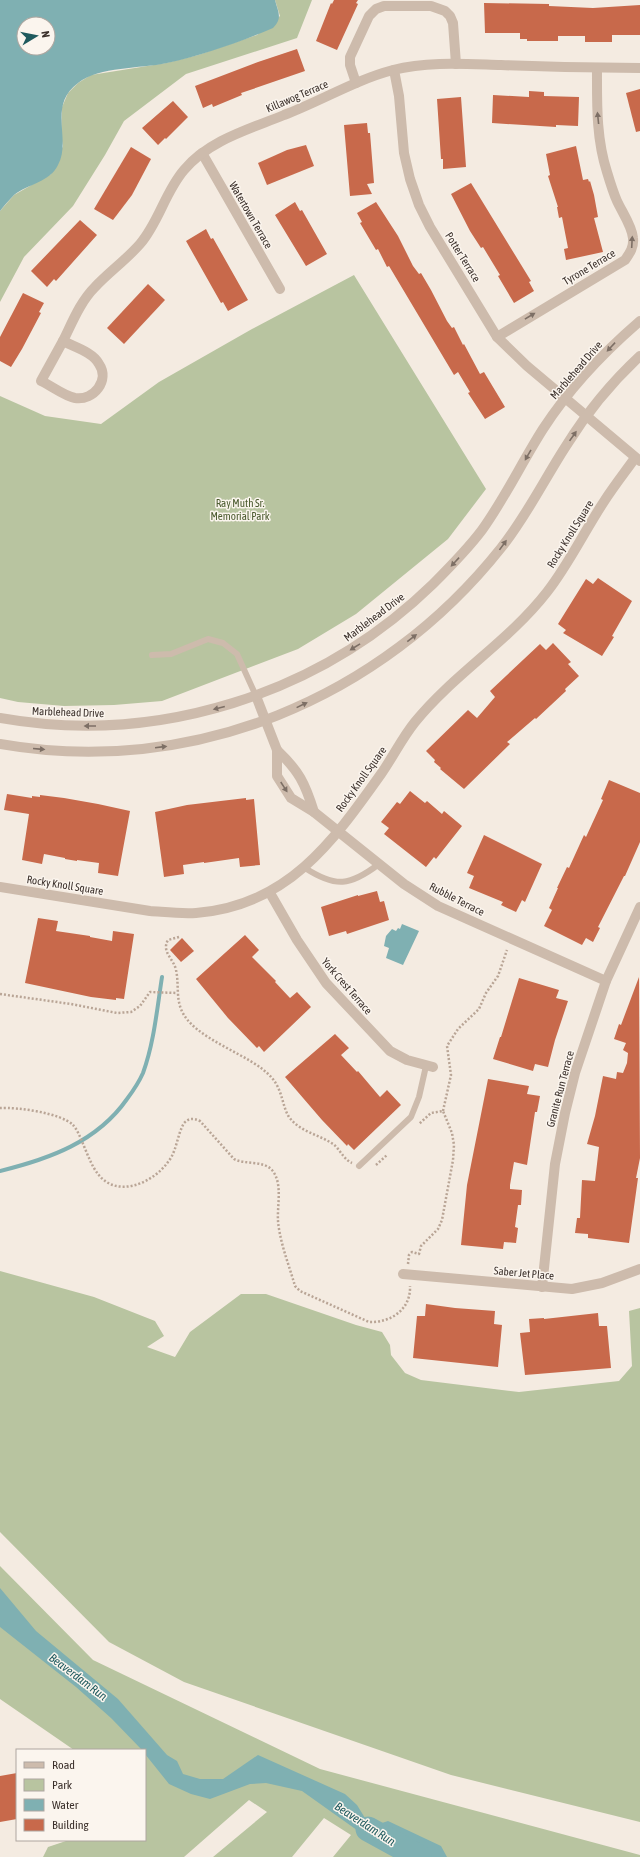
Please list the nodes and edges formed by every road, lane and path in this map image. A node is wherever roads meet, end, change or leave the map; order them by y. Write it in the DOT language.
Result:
graph roads {
  1 [pos="456,64"];
  2 [pos="597,68"];
  3 [pos="640,68"];
  4 [pos="394,70"];
  5 [pos="356,83"];
  6 [pos="202,153"];
  7 [pos="280,289"];
  8 [pos="640,321"];
  9 [pos="497,337"];
  10 [pos="63,341"];
  11 [pos="640,356"];
  12 [pos="565,399"];
  13 [pos="586,417"];
  14 [pos="638,459"];
  15 [pos="152,655"];
  16 [pos="256,696"];
  17 [pos="0,718"];
  18 [pos="266,720"];
  19 [pos="0,744"];
  20 [pos="277,750"];
  21 [pos="314,812"];
  22 [pos="338,832"];
  23 [pos="379,864"];
  24 [pos="305,868"];
  25 [pos="0,887"];
  26 [pos="270,893"];
  27 [pos="640,907"];
  28 [pos="179,937"];
  29 [pos="507,950"];
  30 [pos="606,981"];
  31 [pos="177,993"];
  32 [pos="0,994"];
  33 [pos="429,1067"];
  34 [pos="0,1108"];
  35 [pos="443,1111"];
  36 [pos="416,1127"];
  37 [pos="389,1154"];
  38 [pos="360,1166"];
  39 [pos="640,1268"];
  40 [pos="406,1274"];
  41 [pos="542,1287"];
  1 -- 2 [label="street, Killawog Terrace"];
  1 -- 4 [label="street, Killawog Terrace"];
  1 -- 5 [label="street"];
  2 -- 3 [label="street, Killawog Terrace"];
  9 -- 2 [label="street, Tyrone Terrace, one-way"];
  4 -- 5 [label="street, Killawog Terrace"];
  4 -- 9 [label="street, Potter Terrace"];
  5 -- 6 [label="street, Killawog Terrace"];
  6 -- 7 [label="street, Watertown Terrace"];
  6 -- 10 [label="street, Killawog Terrace"];
  8 -- 12 [label="street, Marblehead Drive, one-way"];
  9 -- 12 [label="street, Potter Terrace"];
  10 -- 10 [label="street, Killawog Terrace"];
  11 -- 13 [label="street"];
  12 -- 13 [label="street, Potter Terrace"];
  12 -- 16 [label="street, Marblehead Drive, one-way"];
  13 -- 14 [label="street"];
  18 -- 13 [label="street, one-way"];
  14 -- 22 [label="street, Rocky Knoll Square"];
  15 -- 16 [label="lane"];
  16 -- 17 [label="street, Marblehead Drive, one-way"];
  16 -- 18 [label="street, Rubble Terrace"];
  19 -- 18 [label="street, one-way"];
  18 -- 20 [label="street, Rubble Terrace"];
  20 -- 21 [label="street, Rubble Terrace"];
  20 -- 21 [label="street, Rubble Terrace, one-way"];
  21 -- 22 [label="street, Rubble Terrace"];
  22 -- 23 [label="street, Rubble Terrace"];
  22 -- 24 [label="street, Rocky Knoll Square"];
  23 -- 24 [label="lane"];
  23 -- 30 [label="street, Rubble Terrace"];
  24 -- 26 [label="street, Rocky Knoll Square"];
  25 -- 26 [label="street, Rocky Knoll Square"];
  26 -- 33 [label="street, York Crest Terrace"];
  27 -- 30 [label="street, Granite Run Terrace"];
  28 -- 31 [label="path"];
  29 -- 35 [label="path"];
  30 -- 41 [label="street, Granite Run Terrace"];
  31 -- 32 [label="path"];
  31 -- 38 [label="path"];
  33 -- 38 [label="lane"];
  34 -- 40 [label="path"];
  35 -- 36 [label="path"];
  35 -- 40 [label="path"];
  37 -- 38 [label="path"];
  39 -- 41 [label="street, Saber Jet Place"];
  40 -- 41 [label="street, Saber Jet Place"];
}
